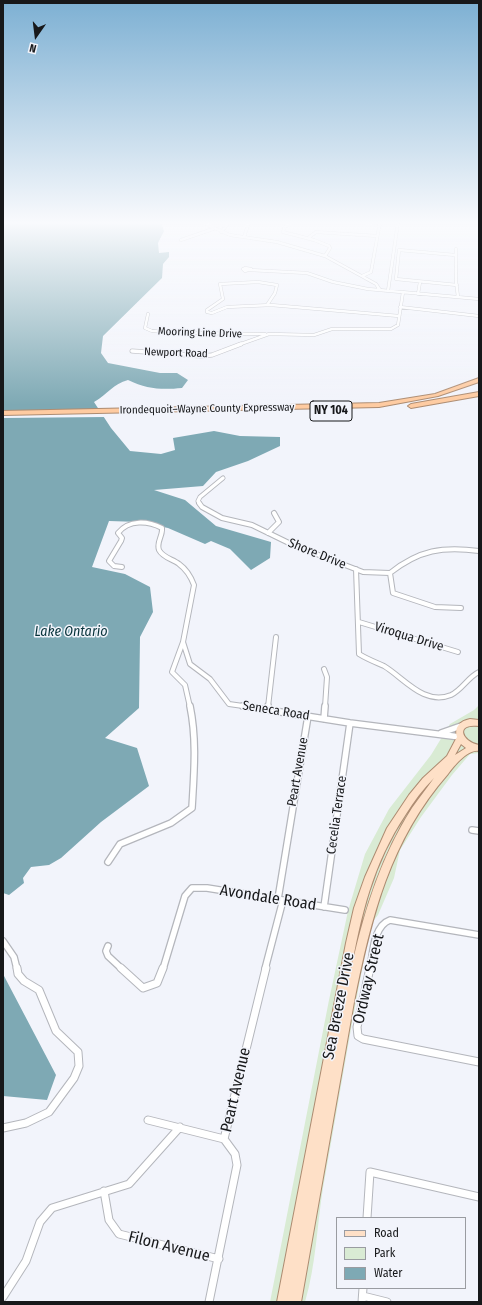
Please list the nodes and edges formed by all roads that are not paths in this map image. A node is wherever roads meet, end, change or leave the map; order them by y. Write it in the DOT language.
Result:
graph roads {
  1 [pos="420,282"];
  2 [pos="244,283"];
  3 [pos="273,283"];
  4 [pos="338,283"];
  5 [pos="374,283"];
  6 [pos="389,283"];
  7 [pos="431,283"];
  8 [pos="457,285"];
  9 [pos="380,290"];
  10 [pos="388,291"];
  11 [pos="403,292"];
  12 [pos="418,294"];
  13 [pos="458,297"];
  14 [pos="479,299"];
  15 [pos="267,305"];
  16 [pos="214,306"];
  17 [pos="400,307"];
  18 [pos="220,309"];
  19 [pos="148,314"];
  20 [pos="399,316"];
  21 [pos="479,316"];
  22 [pos="269,334"];
  23 [pos="132,351"];
  24 [pos="479,380"];
  25 [pos="479,394"];
  26 [pos="143,412"];
  27 [pos="3,413"];
  28 [pos="3,416"];
  29 [pos="223,478"];
  30 [pos="274,513"];
  31 [pos="268,533"];
  32 [pos="479,551"];
  33 [pos="122,567"];
  34 [pos="356,570"];
  35 [pos="390,573"];
  36 [pos="461,608"];
  37 [pos="359,622"];
  38 [pos="276,637"];
  39 [pos="183,642"];
  40 [pos="458,652"];
  41 [pos="324,669"];
  42 [pos="479,672"];
  43 [pos="268,710"];
  44 [pos="308,716"];
  45 [pos="324,719"];
  46 [pos="350,723"];
  47 [pos="479,723"];
  48 [pos="461,726"];
  49 [pos="440,734"];
  50 [pos="460,737"];
  51 [pos="476,748"];
  52 [pos="472,830"];
  53 [pos="479,831"];
  54 [pos="108,862"];
  55 [pos="281,899"];
  56 [pos="324,907"];
  57 [pos="345,910"];
  58 [pos="479,934"];
  59 [pos="3,941"];
  60 [pos="108,946"];
  61 [pos="479,1062"];
  62 [pos="148,1120"];
  63 [pos="180,1127"];
  64 [pos="3,1128"];
  65 [pos="224,1139"];
  66 [pos="104,1191"];
  67 [pos="479,1197"];
  68 [pos="367,1217"];
  69 [pos="219,1259"];
  70 [pos="363,1295"];
  71 [pos="3,1298"];
  72 [pos="209,1302"];
  73 [pos="283,1302"];
  74 [pos="295,1302"];
  75 [pos="388,1302"];
  1 -- 12 [label="street"];
  2 -- 16 [label="street"];
  3 -- 15 [label="street"];
  4 -- 9 [label="street"];
  5 -- 9 [label="street"];
  6 -- 10 [label="street"];
  7 -- 8 [label="street"];
  8 -- 13 [label="street"];
  9 -- 10 [label="street"];
  10 -- 11 [label="street"];
  11 -- 12 [label="street"];
  11 -- 17 [label="street"];
  12 -- 13 [label="street"];
  13 -- 14 [label="street"];
  15 -- 18 [label="street"];
  15 -- 20 [label="street"];
  16 -- 18 [label="street"];
  16 -- 18 [label="street"];
  17 -- 20 [label="street"];
  17 -- 21 [label="street"];
  19 -- 22 [label="street, Mooring Line Drive"];
  20 -- 22 [label="street, Newport Road"];
  22 -- 23 [label="street, Newport Road"];
  24 -- 26 [label="highway, Irondequoit–Wayne County Expressway / NY 104"];
  25 -- 26 [label="highway, Irondequoit–Wayne County Expressway / NY 104"];
  26 -- 27 [label="highway, Irondequoit–Wayne County Expressway / NY 104"];
  26 -- 28 [label="highway, NY 104"];
  29 -- 31 [label="street, Shore Drive"];
  30 -- 31 [label="street"];
  31 -- 34 [label="street, Shore Drive"];
  32 -- 35 [label="street"];
  33 -- 39 [label="street, Seneca Road"];
  34 -- 35 [label="street, Shore Drive"];
  34 -- 37 [label="street"];
  35 -- 36 [label="street"];
  37 -- 40 [label="street, Viroqua Drive"];
  37 -- 42 [label="street"];
  38 -- 43 [label="street"];
  39 -- 43 [label="street, Seneca Road"];
  39 -- 54 [label="street"];
  41 -- 45 [label="street"];
  43 -- 44 [label="street, Seneca Road"];
  44 -- 45 [label="street, Seneca Road"];
  44 -- 55 [label="street, Peart Avenue"];
  45 -- 46 [label="street, Seneca Road"];
  46 -- 49 [label="street, Seneca Road"];
  46 -- 56 [label="street, Cecelia Terrace"];
  47 -- 48 [label="main road"];
  48 -- 49 [label="street, Seneca Road"];
  48 -- 50 [label="main road"];
  49 -- 50 [label="street, Seneca Road"];
  50 -- 51 [label="main road"];
  50 -- 73 [label="main road, Sea Breeze Drive"];
  51 -- 74 [label="main road, Sea Breeze Drive"];
  52 -- 53 [label="street"];
  55 -- 56 [label="street, Avondale Road"];
  55 -- 60 [label="street, Avondale Road"];
  55 -- 65 [label="street, Peart Avenue"];
  56 -- 57 [label="street, Avondale Road"];
  58 -- 61 [label="street, Ordway Street"];
  59 -- 64 [label="street"];
  62 -- 63 [label="street"];
  63 -- 65 [label="street"];
  63 -- 66 [label="street"];
  65 -- 69 [label="street, Peart Avenue"];
  66 -- 69 [label="street, Filon Avenue"];
  66 -- 71 [label="street"];
  67 -- 68 [label="street"];
  69 -- 72 [label="street, Peart Avenue"];
  70 -- 75 [label="street"];
}
